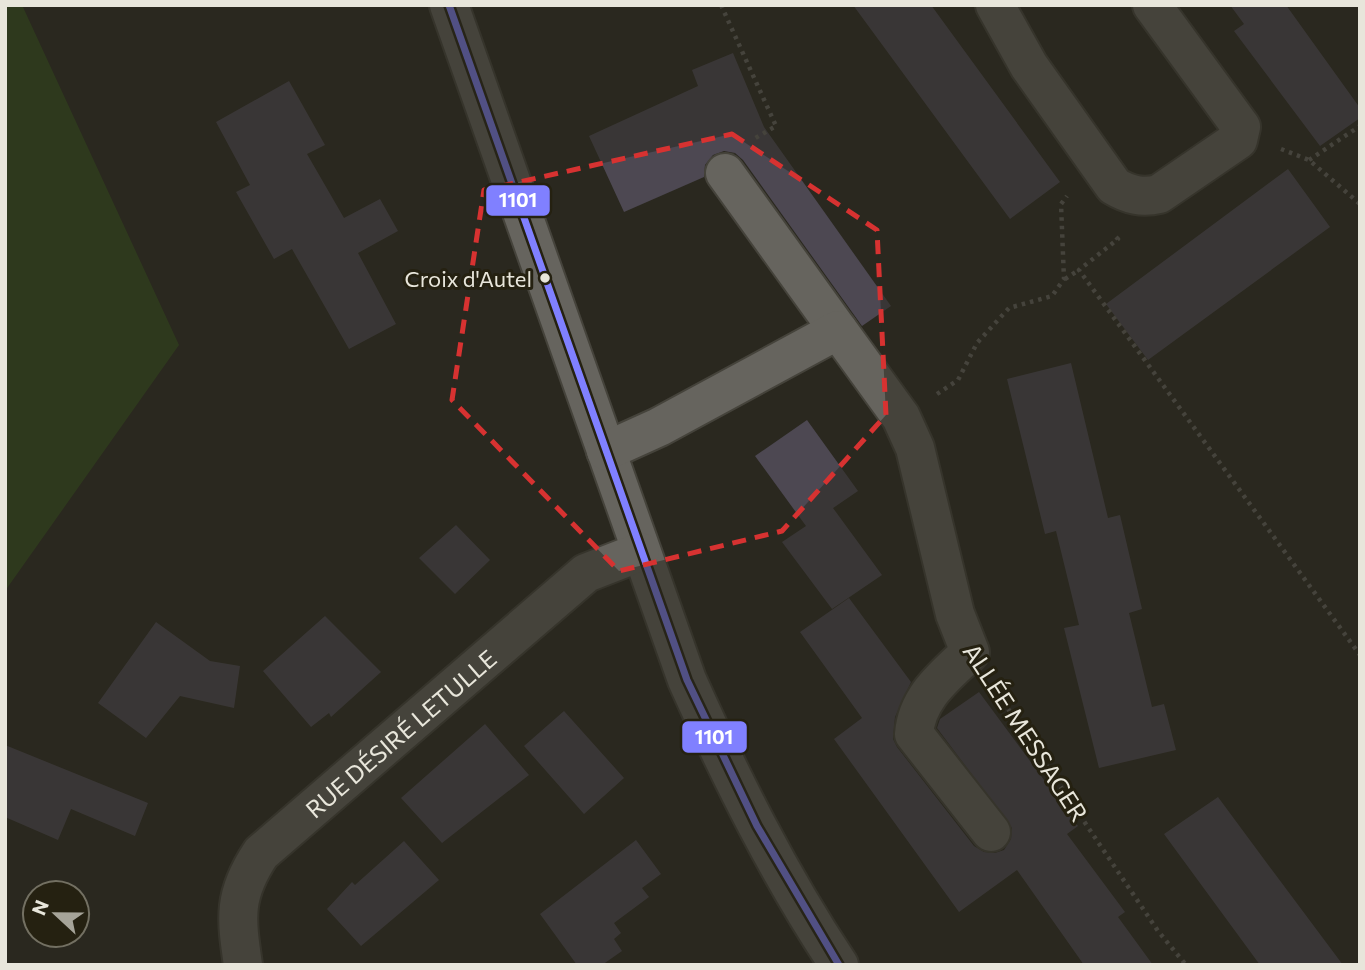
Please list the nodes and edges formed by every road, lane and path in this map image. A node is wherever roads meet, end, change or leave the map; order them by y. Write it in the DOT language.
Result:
graph roads {
  1 [pos="449,5"];
  2 [pos="721,5"];
  3 [pos="995,5"];
  4 [pos="1152,5"];
  5 [pos="1360,126"];
  6 [pos="1241,134"];
  7 [pos="1309,160"];
  8 [pos="1097,164"];
  9 [pos="725,173"];
  10 [pos="1360,204"];
  11 [pos="1111,232"];
  12 [pos="1079,270"];
  13 [pos="1064,279"];
  14 [pos="838,330"];
  15 [pos="901,417"];
  16 [pos="606,451"];
  17 [pos="639,552"];
  18 [pos="970,653"];
  19 [pos="1360,654"];
  20 [pos="991,832"];
  21 [pos="243,965"];
  22 [pos="839,965"];
  23 [pos="1186,965"];
  1 -- 16 [label="street"];
  2 -- 9 [label="path"];
  3 -- 8 [label="street"];
  4 -- 6 [label="street"];
  5 -- 7 [label="path"];
  6 -- 7 [label="path"];
  6 -- 8 [label="street"];
  7 -- 10 [label="path"];
  8 -- 13 [label="path"];
  9 -- 14 [label="street, ALLÉE MESSAGER"];
  11 -- 12 [label="path"];
  12 -- 13 [label="path"];
  12 -- 19 [label="path"];
  13 -- 15 [label="path"];
  14 -- 15 [label="street, ALLÉE MESSAGER"];
  14 -- 16 [label="street"];
  15 -- 18 [label="street, ALLÉE MESSAGER"];
  16 -- 17 [label="street"];
  17 -- 21 [label="street, RUE DÉSIRÉ LETULLE"];
  17 -- 22 [label="street"];
  18 -- 20 [label="street"];
  18 -- 23 [label="path, ALLÉE MESSAGER"];
}
